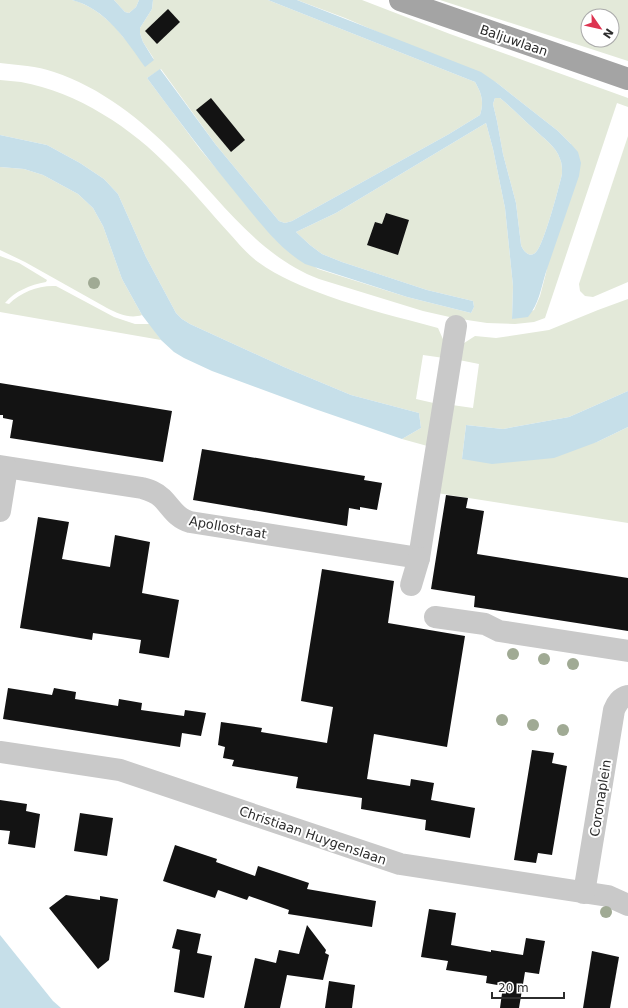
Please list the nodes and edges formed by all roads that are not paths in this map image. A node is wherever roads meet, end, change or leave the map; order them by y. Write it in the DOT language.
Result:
graph roads {
  1 [pos="400,0"];
  2 [pos="628,79"];
  3 [pos="456,326"];
  4 [pos="4,467"];
  5 [pos="0,511"];
  6 [pos="419,558"];
  7 [pos="410,585"];
  8 [pos="435,617"];
  9 [pos="628,651"];
  10 [pos="622,700"];
  11 [pos="0,752"];
  12 [pos="584,893"];
  13 [pos="628,905"];
  1 -- 2 [label="main road, Baljuwlaan"];
  3 -- 6 [label="street"];
  4 -- 5 [label="street"];
  4 -- 6 [label="street, Apollostraat"];
  6 -- 7 [label="street"];
  8 -- 9 [label="street"];
  10 -- 12 [label="street, Coronaplein"];
  11 -- 12 [label="street, Christiaan Huygenslaan"];
  12 -- 13 [label="street, Christiaan Huygenslaan"];
}
